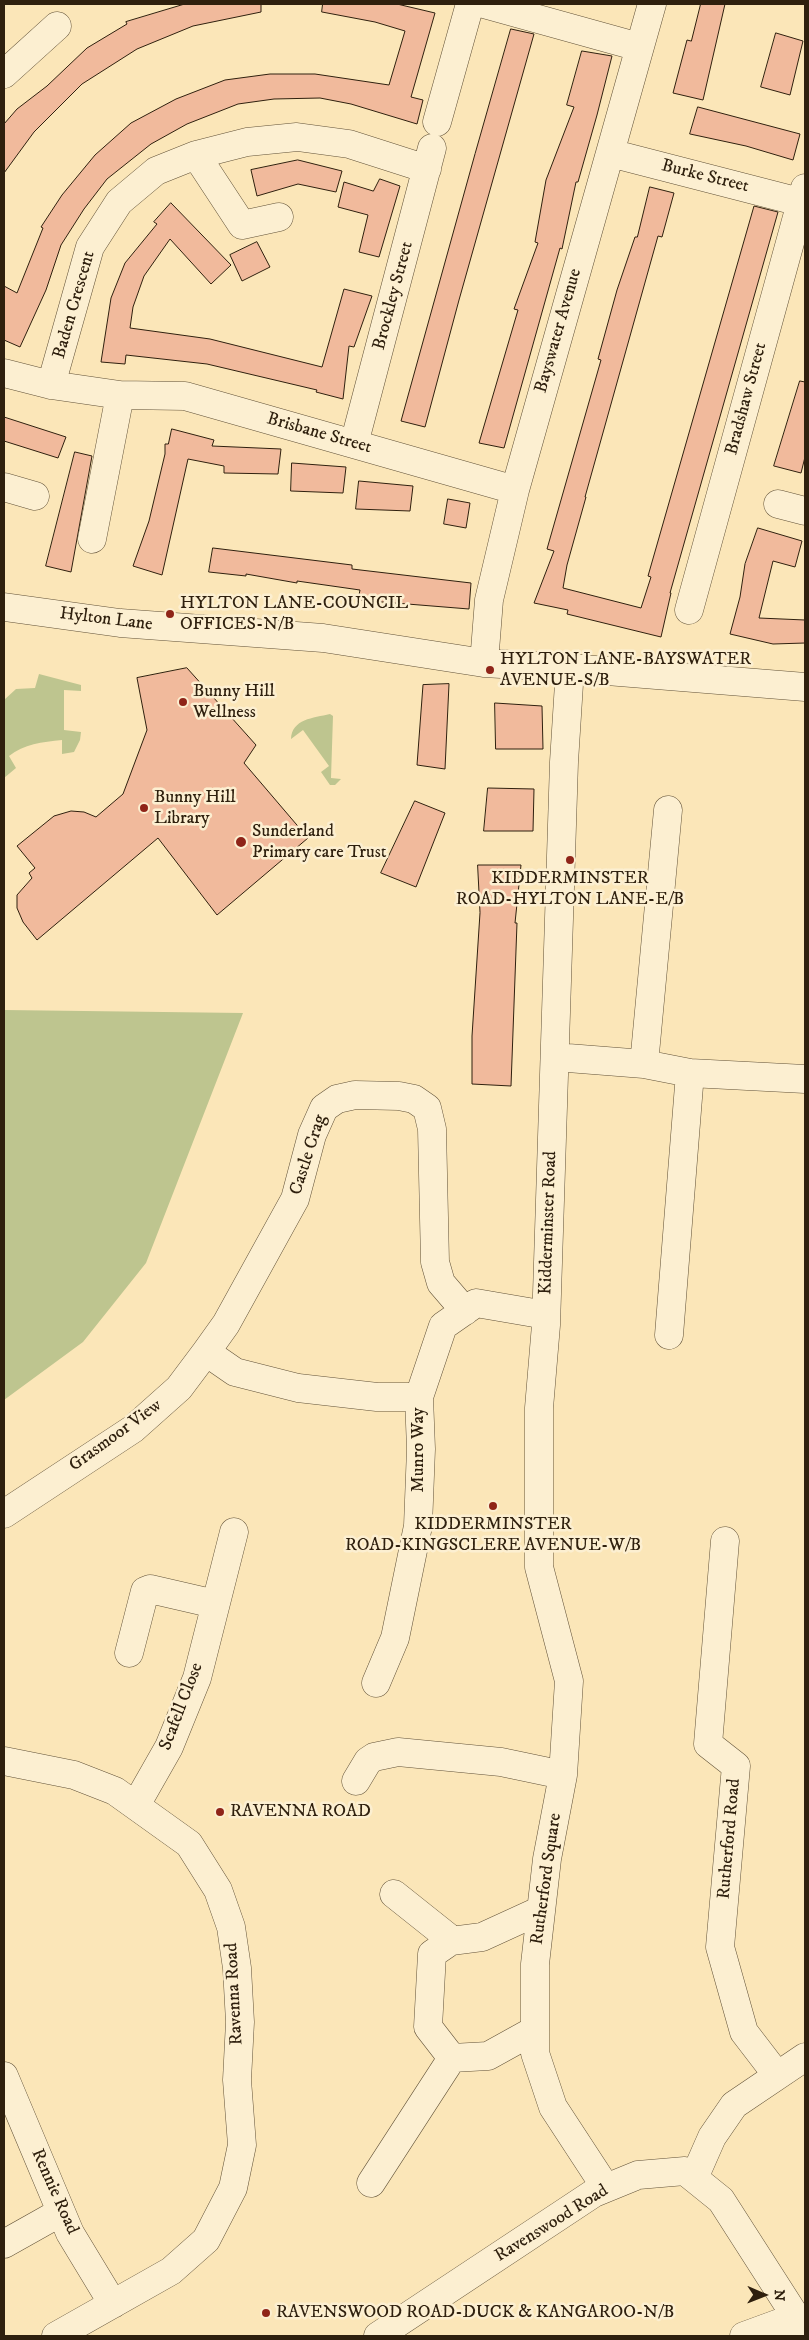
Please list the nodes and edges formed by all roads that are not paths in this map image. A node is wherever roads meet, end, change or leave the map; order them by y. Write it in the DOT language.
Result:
graph roads {
  1 [pos="470,4"];
  2 [pos="484,4"];
  3 [pos="652,4"];
  4 [pos="57,26"];
  5 [pos="639,48"];
  6 [pos="4,74"];
  7 [pos="432,146"];
  8 [pos="610,153"];
  9 [pos="196,155"];
  10 [pos="803,195"];
  11 [pos="279,217"];
  12 [pos="4,373"];
  13 [pos="51,385"];
  14 [pos="120,395"];
  15 [pos="354,444"];
  16 [pos="4,487"];
  17 [pos="515,490"];
  18 [pos="35,496"];
  19 [pos="778,504"];
  20 [pos="805,511"];
  21 [pos="92,539"];
  22 [pos="4,607"];
  23 [pos="689,610"];
  24 [pos="484,663"];
  25 [pos="570,668"];
  26 [pos="805,687"];
  27 [pos="668,810"];
  28 [pos="555,1057"];
  29 [pos="644,1064"];
  30 [pos="690,1073"];
  31 [pos="805,1079"];
  32 [pos="465,1311"];
  33 [pos="546,1315"];
  34 [pos="669,1335"];
  35 [pos="206,1352"];
  36 [pos="419,1397"];
  37 [pos="4,1514"];
  38 [pos="234,1532"];
  39 [pos="725,1541"];
  40 [pos="215,1604"];
  41 [pos="129,1653"];
  42 [pos="376,1683"];
  43 [pos="4,1761"];
  44 [pos="564,1775"];
  45 [pos="356,1782"];
  46 [pos="136,1805"];
  47 [pos="394,1894"];
  48 [pos="541,1910"];
  49 [pos="452,1941"];
  50 [pos="535,2030"];
  51 [pos="805,2057"];
  52 [pos="452,2058"];
  53 [pos="778,2075"];
  54 [pos="4,2076"];
  55 [pos="694,2178"];
  56 [pos="371,2183"];
  57 [pos="606,2188"];
  58 [pos="61,2212"];
  59 [pos="4,2244"];
  60 [pos="113,2304"];
  61 [pos="799,2327"];
  62 [pos="56,2336"];
  63 [pos="378,2336"];
  64 [pos="744,2336"];
  1 -- 7 [label="street, Brockley Street"];
  2 -- 5 [label="street"];
  3 -- 5 [label="street, Bayswater Avenue"];
  4 -- 6 [label="street"];
  5 -- 8 [label="street, Bayswater Avenue"];
  7 -- 9 [label="street, Baden Crescent"];
  7 -- 15 [label="street, Brockley Street"];
  8 -- 10 [label="street, Burke Street"];
  8 -- 17 [label="street, Bayswater Avenue"];
  9 -- 11 [label="street"];
  9 -- 13 [label="street, Baden Crescent"];
  10 -- 23 [label="street, Bradshaw Street"];
  12 -- 13 [label="street, Brisbane Street"];
  13 -- 14 [label="street, Brisbane Street"];
  14 -- 15 [label="street, Brisbane Street"];
  14 -- 21 [label="street"];
  15 -- 17 [label="street, Brisbane Street"];
  16 -- 18 [label="street"];
  17 -- 24 [label="street, Bayswater Avenue"];
  19 -- 20 [label="street"];
  22 -- 24 [label="street, Hylton Lane"];
  24 -- 25 [label="street, Hylton Lane"];
  25 -- 26 [label="street, Hylton Lane"];
  25 -- 28 [label="street, Kidderminster Road"];
  27 -- 29 [label="street"];
  28 -- 29 [label="street"];
  28 -- 33 [label="street, Kidderminster Road"];
  29 -- 30 [label="street"];
  30 -- 31 [label="street"];
  30 -- 34 [label="street"];
  32 -- 33 [label="street, Munro Way"];
  32 -- 35 [label="street, Castle Crag"];
  32 -- 36 [label="street, Munro Way"];
  33 -- 44 [label="street, Kidderminster Road"];
  35 -- 36 [label="street"];
  35 -- 37 [label="street, Grasmoor View"];
  36 -- 42 [label="street, Munro Way"];
  38 -- 40 [label="street, Scafell Close"];
  39 -- 53 [label="street, Rutherford Road"];
  40 -- 41 [label="street"];
  40 -- 46 [label="street, Scafell Close"];
  43 -- 46 [label="street, Ravenna Road"];
  44 -- 45 [label="street"];
  44 -- 48 [label="street, Rutherford Square"];
  46 -- 60 [label="street, Ravenna Road"];
  47 -- 49 [label="street"];
  48 -- 49 [label="street"];
  48 -- 50 [label="street, Rutherford Square"];
  49 -- 52 [label="street"];
  50 -- 52 [label="street"];
  50 -- 57 [label="street, Rutherford Square"];
  51 -- 53 [label="street"];
  52 -- 56 [label="street"];
  53 -- 55 [label="street"];
  54 -- 58 [label="street, Rennie Road"];
  55 -- 57 [label="street, Ravenswood Road"];
  55 -- 61 [label="street"];
  57 -- 63 [label="street, Ravenswood Road"];
  58 -- 59 [label="street"];
  58 -- 60 [label="street, Rennie Road"];
  60 -- 62 [label="street, Ravenna Road"];
  61 -- 64 [label="street"];
}
